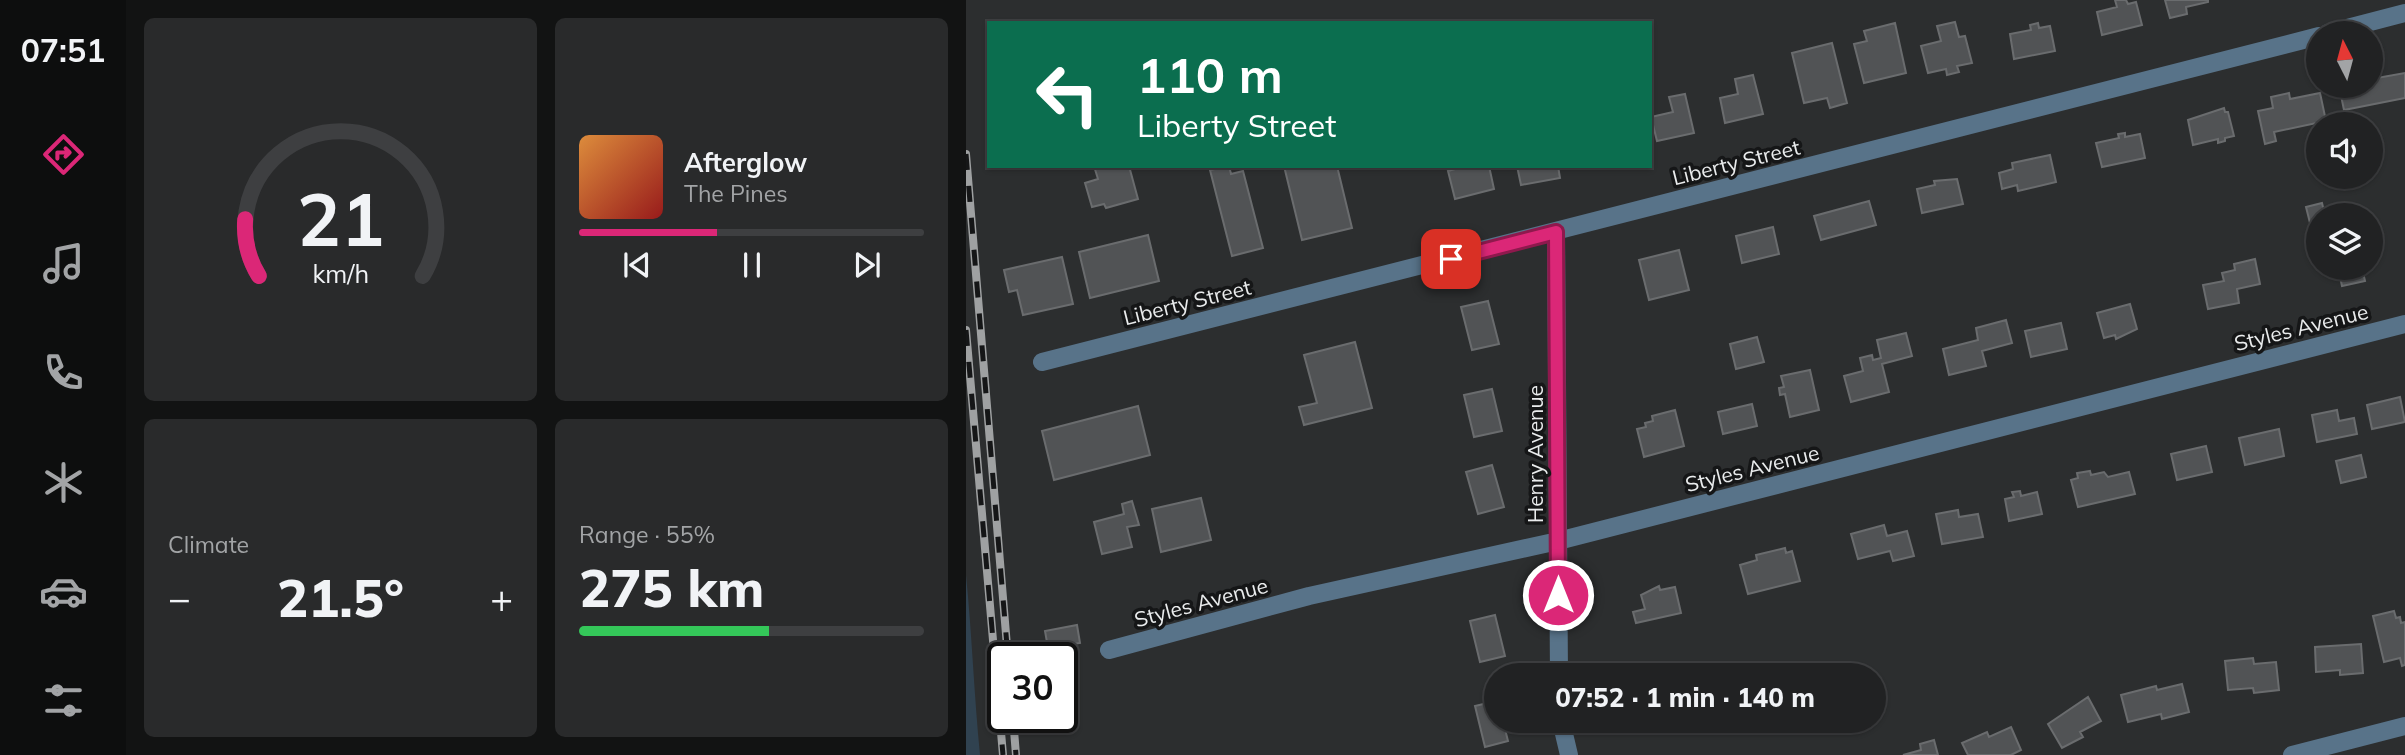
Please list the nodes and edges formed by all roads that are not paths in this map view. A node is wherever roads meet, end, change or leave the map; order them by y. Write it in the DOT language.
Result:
graph roads {
  1 [pos="2405,13"];
  2 [pos="2374,21"];
  3 [pos="2306,39"];
  4 [pos="1556,232"];
  5 [pos="2405,324"];
  6 [pos="1042,362"];
  7 [pos="1558,541"];
  8 [pos="1109,650"];
  9 [pos="1559,663"];
  10 [pos="2405,726"];
  11 [pos="1564,733"];
  12 [pos="1569,755"];
  13 [pos="2292,755"];
  1 -- 2 [label="street"];
  3 -- 4 [label="street, Liberty Street"];
  4 -- 6 [label="street, Liberty Street"];
  4 -- 7 [label="street, Henry Avenue"];
  5 -- 7 [label="street, Styles Avenue"];
  7 -- 8 [label="street, Styles Avenue"];
  7 -- 9 [label="street, Henry Avenue"];
  10 -- 13 [label="street"];
  11 -- 12 [label="street"];
}
